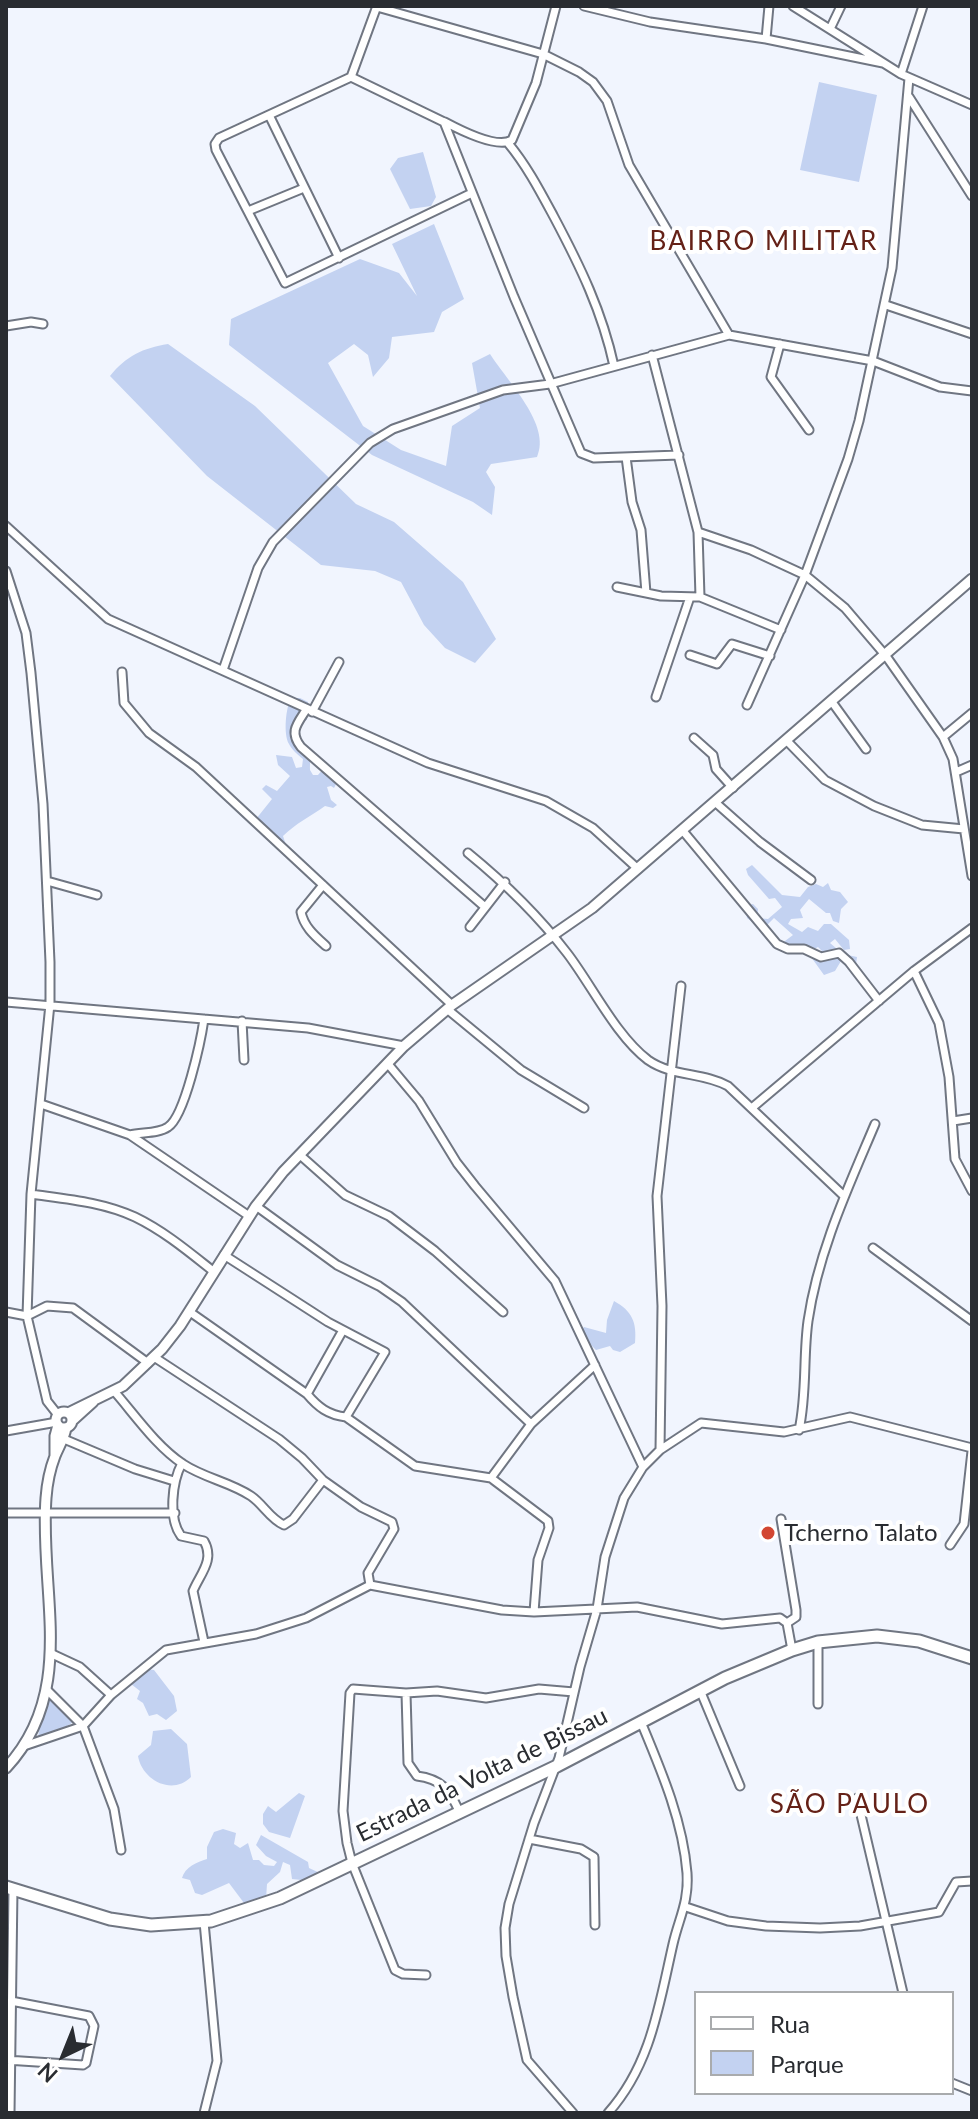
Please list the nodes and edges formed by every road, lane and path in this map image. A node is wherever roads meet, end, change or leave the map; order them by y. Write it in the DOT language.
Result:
graph roads {
  1 [pos="377,6"];
  2 [pos="556,6"];
  3 [pos="584,6"];
  4 [pos="769,6"];
  5 [pos="793,6"];
  6 [pos="841,6"];
  7 [pos="923,6"];
  8 [pos="830,29"];
  9 [pos="766,39"];
  10 [pos="543,54"];
  11 [pos="883,63"];
  12 [pos="905,76"];
  13 [pos="351,77"];
  14 [pos="908,96"];
  15 [pos="972,105"];
  16 [pos="269,115"];
  17 [pos="444,122"];
  18 [pos="508,143"];
  19 [pos="304,188"];
  20 [pos="472,193"];
  21 [pos="972,196"];
  22 [pos="248,211"];
  23 [pos="339,258"];
  24 [pos="886,305"];
  25 [pos="43,324"];
  26 [pos="6,326"];
  27 [pos="972,334"];
  28 [pos="729,335"];
  29 [pos="780,344"];
  30 [pos="652,355"];
  31 [pos="873,361"];
  32 [pos="614,366"];
  33 [pos="550,384"];
  34 [pos="972,391"];
  35 [pos="809,430"];
  36 [pos="679,455"];
  37 [pos="626,457"];
  38 [pos="6,526"];
  39 [pos="698,532"];
  40 [pos="6,571"];
  41 [pos="805,575"];
  42 [pos="972,579"];
  43 [pos="617,587"];
  44 [pos="646,593"];
  45 [pos="690,597"];
  46 [pos="700,597"];
  47 [pos="781,630"];
  48 [pos="690,655"];
  49 [pos="770,656"];
  50 [pos="886,656"];
  51 [pos="339,662"];
  52 [pos="223,670"];
  53 [pos="122,672"];
  54 [pos="656,697"];
  55 [pos="832,702"];
  56 [pos="747,705"];
  57 [pos="309,711"];
  58 [pos="972,713"];
  59 [pos="943,737"];
  60 [pos="694,738"];
  61 [pos="787,741"];
  62 [pos="866,749"];
  63 [pos="972,765"];
  64 [pos="956,772"];
  65 [pos="733,788"];
  66 [pos="716,803"];
  67 [pos="964,829"];
  68 [pos="683,831"];
  69 [pos="468,853"];
  70 [pos="638,869"];
  71 [pos="972,876"];
  72 [pos="811,880"];
  73 [pos="47,881"];
  74 [pos="505,882"];
  75 [pos="323,885"];
  76 [pos="97,895"];
  77 [pos="485,907"];
  78 [pos="470,927"];
  79 [pos="972,928"];
  80 [pos="554,937"];
  81 [pos="326,946"];
  82 [pos="914,971"];
  83 [pos="681,986"];
  84 [pos="879,1001"];
  85 [pos="6,1002"];
  86 [pos="50,1004"];
  87 [pos="450,1007"];
  88 [pos="204,1019"];
  89 [pos="242,1021"];
  90 [pos="404,1046"];
  91 [pos="244,1060"];
  92 [pos="388,1064"];
  93 [pos="671,1071"];
  94 [pos="41,1104"];
  95 [pos="753,1107"];
  96 [pos="584,1108"];
  97 [pos="972,1118"];
  98 [pos="953,1121"];
  99 [pos="875,1124"];
  100 [pos="130,1135"];
  101 [pos="300,1155"];
  102 [pos="972,1191"];
  103 [pos="31,1194"];
  104 [pos="844,1196"];
  105 [pos="256,1206"];
  106 [pos="249,1216"];
  107 [pos="873,1248"];
  108 [pos="224,1255"];
  109 [pos="213,1271"];
  110 [pos="6,1312"];
  111 [pos="190,1312"];
  112 [pos="503,1312"];
  113 [pos="27,1316"];
  114 [pos="972,1321"];
  115 [pos="343,1330"];
  116 [pos="151,1360"];
  117 [pos="595,1365"];
  118 [pos="114,1391"];
  119 [pos="307,1394"];
  120 [pos="346,1417"];
  121 [pos="63,1420"];
  122 [pos="531,1424"];
  123 [pos="799,1430"];
  124 [pos="6,1431"];
  125 [pos="64,1439"];
  126 [pos="660,1450"];
  127 [pos="972,1450"];
  128 [pos="55,1455"];
  129 [pos="182,1463"];
  130 [pos="643,1467"];
  131 [pos="491,1478"];
  132 [pos="323,1480"];
  133 [pos="174,1481"];
  134 [pos="6,1513"];
  135 [pos="175,1513"];
  136 [pos="45,1514"];
  137 [pos="781,1519"];
  138 [pos="950,1545"];
  139 [pos="370,1585"];
  140 [pos="597,1609"];
  141 [pos="534,1612"];
  142 [pos="787,1623"];
  143 [pos="204,1642"];
  144 [pos="818,1642"];
  145 [pos="792,1650"];
  146 [pos="50,1653"];
  147 [pos="972,1658"];
  148 [pos="700,1690"];
  149 [pos="48,1691"];
  150 [pos="574,1692"];
  151 [pos="406,1693"];
  152 [pos="111,1695"];
  153 [pos="818,1704"];
  154 [pos="641,1722"];
  155 [pos="83,1726"];
  156 [pos="24,1746"];
  157 [pos="557,1766"];
  158 [pos="6,1768"];
  159 [pos="740,1786"];
  160 [pos="857,1798"];
  161 [pos="459,1811"];
  162 [pos="529,1839"];
  163 [pos="121,1850"];
  164 [pos="352,1863"];
  165 [pos="972,1881"];
  166 [pos="9,1888"];
  167 [pos="686,1907"];
  168 [pos="204,1922"];
  169 [pos="888,1922"];
  170 [pos="595,1925"];
  171 [pos="426,1975"];
  172 [pos="903,1991"];
  173 [pos="11,2001"];
  174 [pos="8,2060"];
  175 [pos="10,2113"];
  176 [pos="204,2113"];
  177 [pos="573,2113"];
  178 [pos="608,2113"];
  1 -- 10 [label="street"];
  1 -- 13 [label="street"];
  2 -- 10 [label="street"];
  3 -- 9 [label="street"];
  4 -- 9 [label="street"];
  5 -- 8 [label="street"];
  6 -- 8 [label="street"];
  7 -- 12 [label="street"];
  8 -- 11 [label="street"];
  9 -- 11 [label="street"];
  10 -- 18 [label="street"];
  10 -- 28 [label="street"];
  11 -- 12 [label="street"];
  12 -- 14 [label="street"];
  12 -- 15 [label="street"];
  13 -- 16 [label="street"];
  13 -- 17 [label="street"];
  14 -- 21 [label="street"];
  14 -- 24 [label="street"];
  16 -- 19 [label="street"];
  16 -- 22 [label="street"];
  17 -- 18 [label="street"];
  17 -- 20 [label="street"];
  18 -- 32 [label="street"];
  19 -- 22 [label="street"];
  19 -- 23 [label="street"];
  20 -- 23 [label="street"];
  20 -- 33 [label="street"];
  22 -- 23 [label="street"];
  24 -- 27 [label="street"];
  24 -- 31 [label="street"];
  25 -- 26 [label="street"];
  28 -- 29 [label="street"];
  28 -- 30 [label="street"];
  29 -- 31 [label="street"];
  29 -- 35 [label="street"];
  30 -- 32 [label="street"];
  30 -- 36 [label="street"];
  31 -- 34 [label="street"];
  31 -- 41 [label="street"];
  32 -- 33 [label="street"];
  33 -- 37 [label="street"];
  33 -- 52 [label="street"];
  36 -- 37 [label="street"];
  36 -- 39 [label="street"];
  37 -- 44 [label="street"];
  38 -- 52 [label="street"];
  39 -- 41 [label="street"];
  39 -- 46 [label="street"];
  40 -- 73 [label="street"];
  41 -- 47 [label="street"];
  41 -- 50 [label="street"];
  42 -- 50 [label="street"];
  43 -- 44 [label="street"];
  44 -- 45 [label="street"];
  45 -- 46 [label="street"];
  45 -- 54 [label="street"];
  46 -- 47 [label="street"];
  47 -- 49 [label="street"];
  48 -- 49 [label="street"];
  49 -- 56 [label="street"];
  50 -- 55 [label="street"];
  50 -- 59 [label="street"];
  51 -- 57 [label="street"];
  52 -- 57 [label="street"];
  53 -- 75 [label="street"];
  55 -- 61 [label="street"];
  55 -- 62 [label="street"];
  57 -- 70 [label="street"];
  57 -- 77 [label="street"];
  58 -- 59 [label="street"];
  59 -- 64 [label="street"];
  60 -- 65 [label="street"];
  61 -- 65 [label="street"];
  61 -- 67 [label="street"];
  63 -- 64 [label="street"];
  64 -- 67 [label="street"];
  65 -- 66 [label="street"];
  66 -- 68 [label="street"];
  66 -- 72 [label="street"];
  67 -- 71 [label="street"];
  68 -- 70 [label="street"];
  68 -- 84 [label="street"];
  69 -- 74 [label="street"];
  70 -- 80 [label="street"];
  73 -- 76 [label="street"];
  73 -- 86 [label="street"];
  74 -- 77 [label="street"];
  74 -- 80 [label="street"];
  75 -- 81 [label="street"];
  75 -- 87 [label="street"];
  77 -- 78 [label="street"];
  79 -- 82 [label="street"];
  80 -- 87 [label="street"];
  80 -- 93 [label="street"];
  82 -- 84 [label="street"];
  82 -- 98 [label="street"];
  83 -- 93 [label="street"];
  84 -- 95 [label="street"];
  85 -- 86 [label="street"];
  86 -- 88 [label="street"];
  86 -- 94 [label="street"];
  87 -- 90 [label="street"];
  87 -- 96 [label="street"];
  88 -- 89 [label="street"];
  88 -- 100 [label="street"];
  89 -- 90 [label="street"];
  89 -- 91 [label="street"];
  90 -- 92 [label="street"];
  92 -- 101 [label="street"];
  92 -- 117 [label="street"];
  93 -- 95 [label="street"];
  93 -- 126 [label="street"];
  94 -- 100 [label="street"];
  94 -- 103 [label="street"];
  95 -- 104 [label="street"];
  97 -- 98 [label="street"];
  98 -- 102 [label="street"];
  99 -- 104 [label="street"];
  100 -- 106 [label="street"];
  101 -- 105 [label="street"];
  101 -- 112 [label="street"];
  103 -- 109 [label="street"];
  103 -- 113 [label="street"];
  104 -- 123 [label="street"];
  105 -- 106 [label="street"];
  105 -- 122 [label="street"];
  106 -- 108 [label="street"];
  107 -- 114 [label="street"];
  108 -- 109 [label="street"];
  108 -- 115 [label="street"];
  109 -- 111 [label="street"];
  110 -- 113 [label="street"];
  111 -- 116 [label="street"];
  111 -- 119 [label="street"];
  113 -- 116 [label="street"];
  113 -- 121 [label="street"];
  115 -- 119 [label="street"];
  115 -- 120 [label="street"];
  116 -- 118 [label="street"];
  116 -- 132 [label="street"];
  117 -- 122 [label="street"];
  117 -- 130 [label="street"];
  118 -- 121 [label="street"];
  118 -- 129 [label="street"];
  119 -- 120 [label="street"];
  120 -- 131 [label="street"];
  121 -- 124 [label="street"];
  121 -- 125 [label="street"];
  121 -- 128 [label="street"];
  122 -- 131 [label="street"];
  123 -- 126 [label="street"];
  123 -- 127 [label="street"];
  125 -- 128 [label="street"];
  125 -- 133 [label="street"];
  126 -- 130 [label="street"];
  127 -- 138 [label="street"];
  128 -- 136 [label="street"];
  129 -- 132 [label="street"];
  129 -- 133 [label="street"];
  130 -- 140 [label="street"];
  131 -- 141 [label="street"];
  132 -- 139 [label="street"];
  133 -- 135 [label="street"];
  134 -- 136 [label="street"];
  135 -- 136 [label="street"];
  135 -- 143 [label="street"];
  136 -- 146 [label="street"];
  137 -- 142 [label="street"];
  139 -- 141 [label="street"];
  139 -- 143 [label="street"];
  140 -- 141 [label="street"];
  140 -- 142 [label="street"];
  140 -- 150 [label="street"];
  142 -- 145 [label="street"];
  143 -- 152 [label="street"];
  144 -- 145 [label="main road, Estrada da Volta de Bissau"];
  144 -- 147 [label="main road, Estrada da Volta de Bissau"];
  144 -- 153 [label="street"];
  145 -- 148 [label="main road, Estrada da Volta de Bissau"];
  146 -- 149 [label="street"];
  146 -- 152 [label="street"];
  148 -- 154 [label="main road, Estrada da Volta de Bissau"];
  148 -- 159 [label="street"];
  149 -- 155 [label="street"];
  149 -- 156 [label="street"];
  150 -- 151 [label="street"];
  150 -- 157 [label="street"];
  151 -- 161 [label="street"];
  151 -- 164 [label="street"];
  152 -- 155 [label="street"];
  154 -- 157 [label="main road, Estrada da Volta de Bissau"];
  154 -- 167 [label="street"];
  155 -- 156 [label="street"];
  155 -- 163 [label="street"];
  156 -- 158 [label="street"];
  157 -- 161 [label="main road, Estrada da Volta de Bissau"];
  157 -- 162 [label="street"];
  160 -- 169 [label="street"];
  161 -- 164 [label="main road, Estrada da Volta de Bissau"];
  162 -- 170 [label="street"];
  162 -- 177 [label="street"];
  164 -- 168 [label="main road, Estrada da Volta de Bissau"];
  164 -- 171 [label="street"];
  165 -- 169 [label="street"];
  166 -- 168 [label="main road, Estrada da Volta de Bissau"];
  166 -- 173 [label="street"];
  167 -- 169 [label="street"];
  167 -- 178 [label="street"];
  168 -- 176 [label="street"];
  169 -- 172 [label="street"];
  173 -- 174 [label="street"];
  173 -- 174 [label="street"];
  174 -- 175 [label="street"];
}
